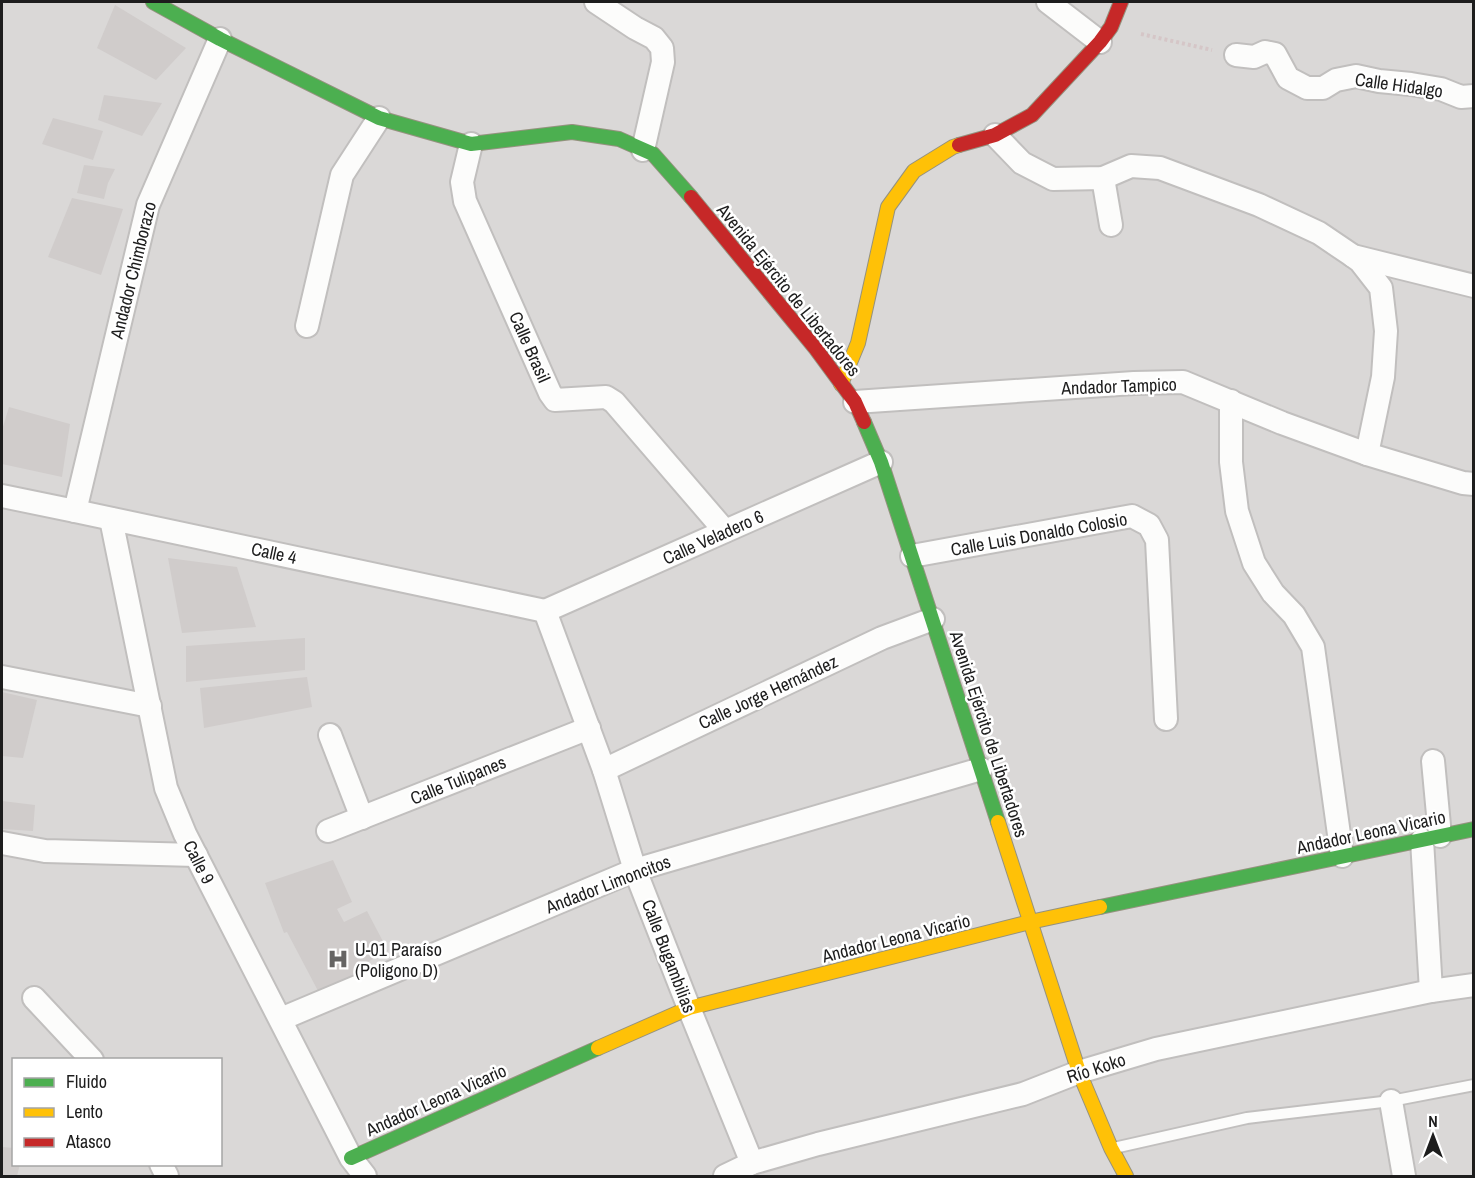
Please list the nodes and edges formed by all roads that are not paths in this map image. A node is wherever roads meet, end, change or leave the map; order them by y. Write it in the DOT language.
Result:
graph roads {
  1 [pos="153,2"];
  2 [pos="596,2"];
  3 [pos="1048,2"];
  4 [pos="1121,2"];
  5 [pos="1105,35"];
  6 [pos="220,39"];
  7 [pos="1236,55"];
  8 [pos="1473,96"];
  9 [pos="379,118"];
  10 [pos="995,135"];
  11 [pos="471,144"];
  12 [pos="644,150"];
  13 [pos="1103,178"];
  14 [pos="1111,225"];
  15 [pos="1353,256"];
  16 [pos="1473,286"];
  17 [pos="307,326"];
  18 [pos="848,393"];
  19 [pos="1232,401"];
  20 [pos="1367,454"];
  21 [pos="881,462"];
  22 [pos="1473,484"];
  23 [pos="2,496"];
  24 [pos="75,511"];
  25 [pos="111,519"];
  26 [pos="724,531"];
  27 [pos="912,556"];
  28 [pos="545,611"];
  29 [pos="933,618"];
  30 [pos="2,677"];
  31 [pos="150,706"];
  32 [pos="1166,719"];
  33 [pos="588,728"];
  34 [pos="330,735"];
  35 [pos="1432,761"];
  36 [pos="981,769"];
  37 [pos="604,770"];
  38 [pos="362,818"];
  39 [pos="1473,829"];
  40 [pos="328,831"];
  41 [pos="1431,838"];
  42 [pos="2,843"];
  43 [pos="196,855"];
  44 [pos="1342,856"];
  45 [pos="635,870"];
  46 [pos="1029,922"];
  47 [pos="1473,985"];
  48 [pos="1431,991"];
  49 [pos="34,998"];
  50 [pos="689,1008"];
  51 [pos="281,1018"];
  52 [pos="91,1058"];
  53 [pos="1079,1072"];
  54 [pos="1473,1085"];
  55 [pos="1391,1101"];
  56 [pos="1111,1148"];
  57 [pos="351,1158"];
  58 [pos="752,1163"];
  59 [pos="365,1176"];
  60 [pos="725,1176"];
  61 [pos="1126,1176"];
  62 [pos="1404,1176"];
  1 -- 6 [label="main road, Avenida Ejército de Libertadores"];
  2 -- 12 [label="street"];
  3 -- 5 [label="street"];
  4 -- 5 [label="main road"];
  5 -- 10 [label="main road"];
  6 -- 9 [label="main road, Avenida Ejército de Libertadores"];
  6 -- 24 [label="street, Andador Chimborazo"];
  7 -- 8 [label="street, Calle Hidalgo"];
  9 -- 11 [label="main road, Avenida Ejército de Libertadores"];
  9 -- 17 [label="street"];
  10 -- 13 [label="street"];
  10 -- 18 [label="main road"];
  11 -- 12 [label="main road, Avenida Ejército de Libertadores"];
  11 -- 26 [label="street, Calle Brasil"];
  12 -- 18 [label="main road, Avenida Ejército de Libertadores"];
  13 -- 14 [label="street"];
  13 -- 15 [label="street"];
  15 -- 16 [label="street"];
  15 -- 20 [label="street"];
  18 -- 19 [label="street, Andador Tampico"];
  18 -- 21 [label="main road, Avenida Ejército de Libertadores"];
  19 -- 20 [label="street, Andador Tampico"];
  19 -- 44 [label="street"];
  20 -- 22 [label="street, Andador Tampico"];
  21 -- 26 [label="street, Calle Veladero 6"];
  21 -- 27 [label="main road, Avenida Ejército de Libertadores"];
  23 -- 24 [label="street, Calle 4"];
  24 -- 25 [label="street, Calle 4"];
  25 -- 28 [label="street, Calle 4"];
  25 -- 31 [label="street, Calle 9"];
  26 -- 28 [label="street, Calle Veladero 6"];
  27 -- 29 [label="main road, Avenida Ejército de Libertadores"];
  27 -- 32 [label="street, Calle Luis Donaldo Colosio"];
  28 -- 33 [label="street, Calle Bugambilias"];
  29 -- 36 [label="main road, Avenida Ejército de Libertadores"];
  29 -- 37 [label="street, Calle Jorge Hernández"];
  30 -- 31 [label="street"];
  31 -- 43 [label="street, Calle 9"];
  33 -- 37 [label="street, Calle Bugambilias"];
  33 -- 38 [label="street, Calle Tulipanes"];
  34 -- 38 [label="street"];
  35 -- 41 [label="street"];
  36 -- 45 [label="street, Andador Limoncitos"];
  36 -- 46 [label="main road, Avenida Ejército de Libertadores"];
  37 -- 45 [label="street, Calle Bugambilias"];
  38 -- 40 [label="street, Calle Tulipanes"];
  39 -- 41 [label="main road, Andador Leona Vicario"];
  41 -- 44 [label="main road, Andador Leona Vicario"];
  41 -- 48 [label="street"];
  42 -- 43 [label="street"];
  43 -- 51 [label="street, Calle 9"];
  44 -- 46 [label="main road, Andador Leona Vicario"];
  45 -- 50 [label="street, Calle Bugambilias"];
  45 -- 51 [label="street, Andador Limoncitos"];
  46 -- 50 [label="main road, Andador Leona Vicario"];
  46 -- 53 [label="main road, Avenida Ejército de Libertadores"];
  47 -- 48 [label="street, Río Koko"];
  48 -- 53 [label="street, Río Koko"];
  49 -- 52 [label="street"];
  50 -- 57 [label="main road, Andador Leona Vicario"];
  50 -- 58 [label="street, Calle Bugambilias"];
  51 -- 57 [label="street, Calle 9"];
  53 -- 56 [label="main road, Avenida Ejército de Libertadores"];
  53 -- 58 [label="street, Río Koko"];
  54 -- 55 [label="lane"];
  55 -- 56 [label="lane"];
  55 -- 62 [label="street"];
  56 -- 61 [label="main road, Avenida Ejército de Libertadores"];
  57 -- 59 [label="street, Calle 9"];
  58 -- 60 [label="street, Río Koko"];
}
